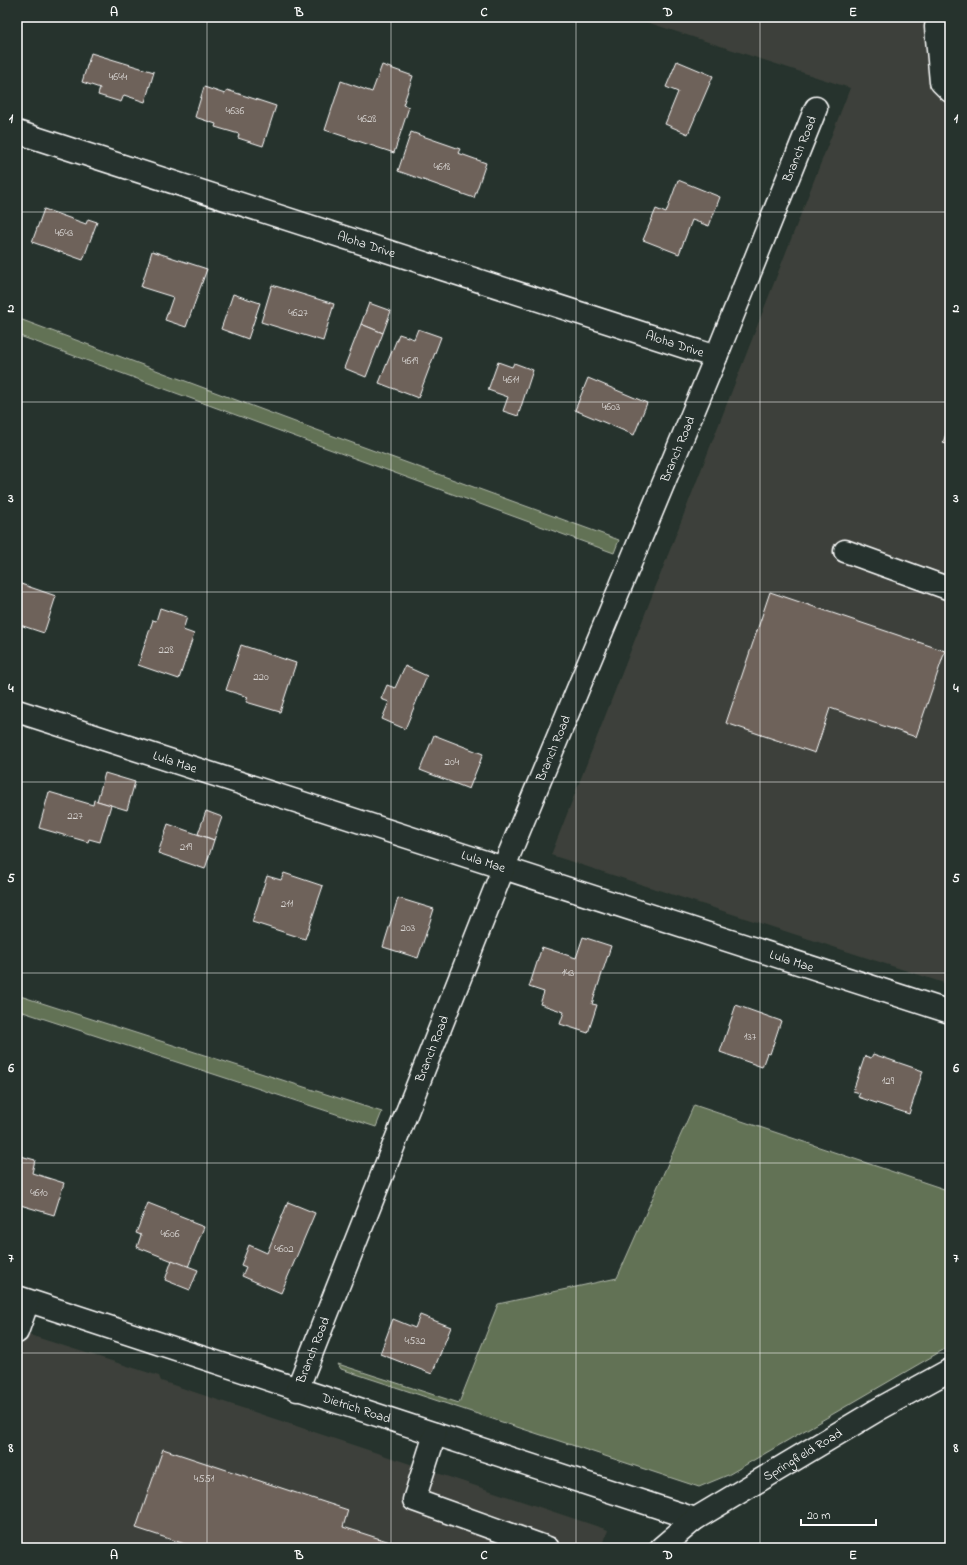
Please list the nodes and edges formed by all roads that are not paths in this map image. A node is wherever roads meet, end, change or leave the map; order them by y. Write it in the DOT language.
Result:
graph roads {
  1 [pos="938,17"];
  2 [pos="950,91"];
  3 [pos="816,108"];
  4 [pos="17,132"];
  5 [pos="716,356"];
  6 [pos="844,551"];
  7 [pos="950,589"];
  8 [pos="17,711"];
  9 [pos="504,869"];
  10 [pos="950,1012"];
  11 [pos="22,1299"];
  12 [pos="17,1332"];
  13 [pos="950,1370"];
  14 [pos="297,1390"];
  15 [pos="435,1434"];
  16 [pos="695,1519"];
  17 [pos="548,1548"];
  18 [pos="661,1548"];
  1 -- 2 [label="street"];
  3 -- 5 [label="street, Branch Road"];
  4 -- 5 [label="street, Aloha Drive"];
  5 -- 9 [label="street, Branch Road"];
  6 -- 7 [label="street"];
  8 -- 9 [label="street, Lula Mae"];
  9 -- 10 [label="street, Lula Mae"];
  9 -- 14 [label="street, Branch Road"];
  11 -- 12 [label="street"];
  11 -- 14 [label="street, Dietrich Road"];
  13 -- 16 [label="street, Springfield Road"];
  14 -- 15 [label="street, Dietrich Road"];
  15 -- 16 [label="street, Dietrich Road"];
  15 -- 17 [label="street"];
  16 -- 18 [label="street, Springfield Road"];
}
